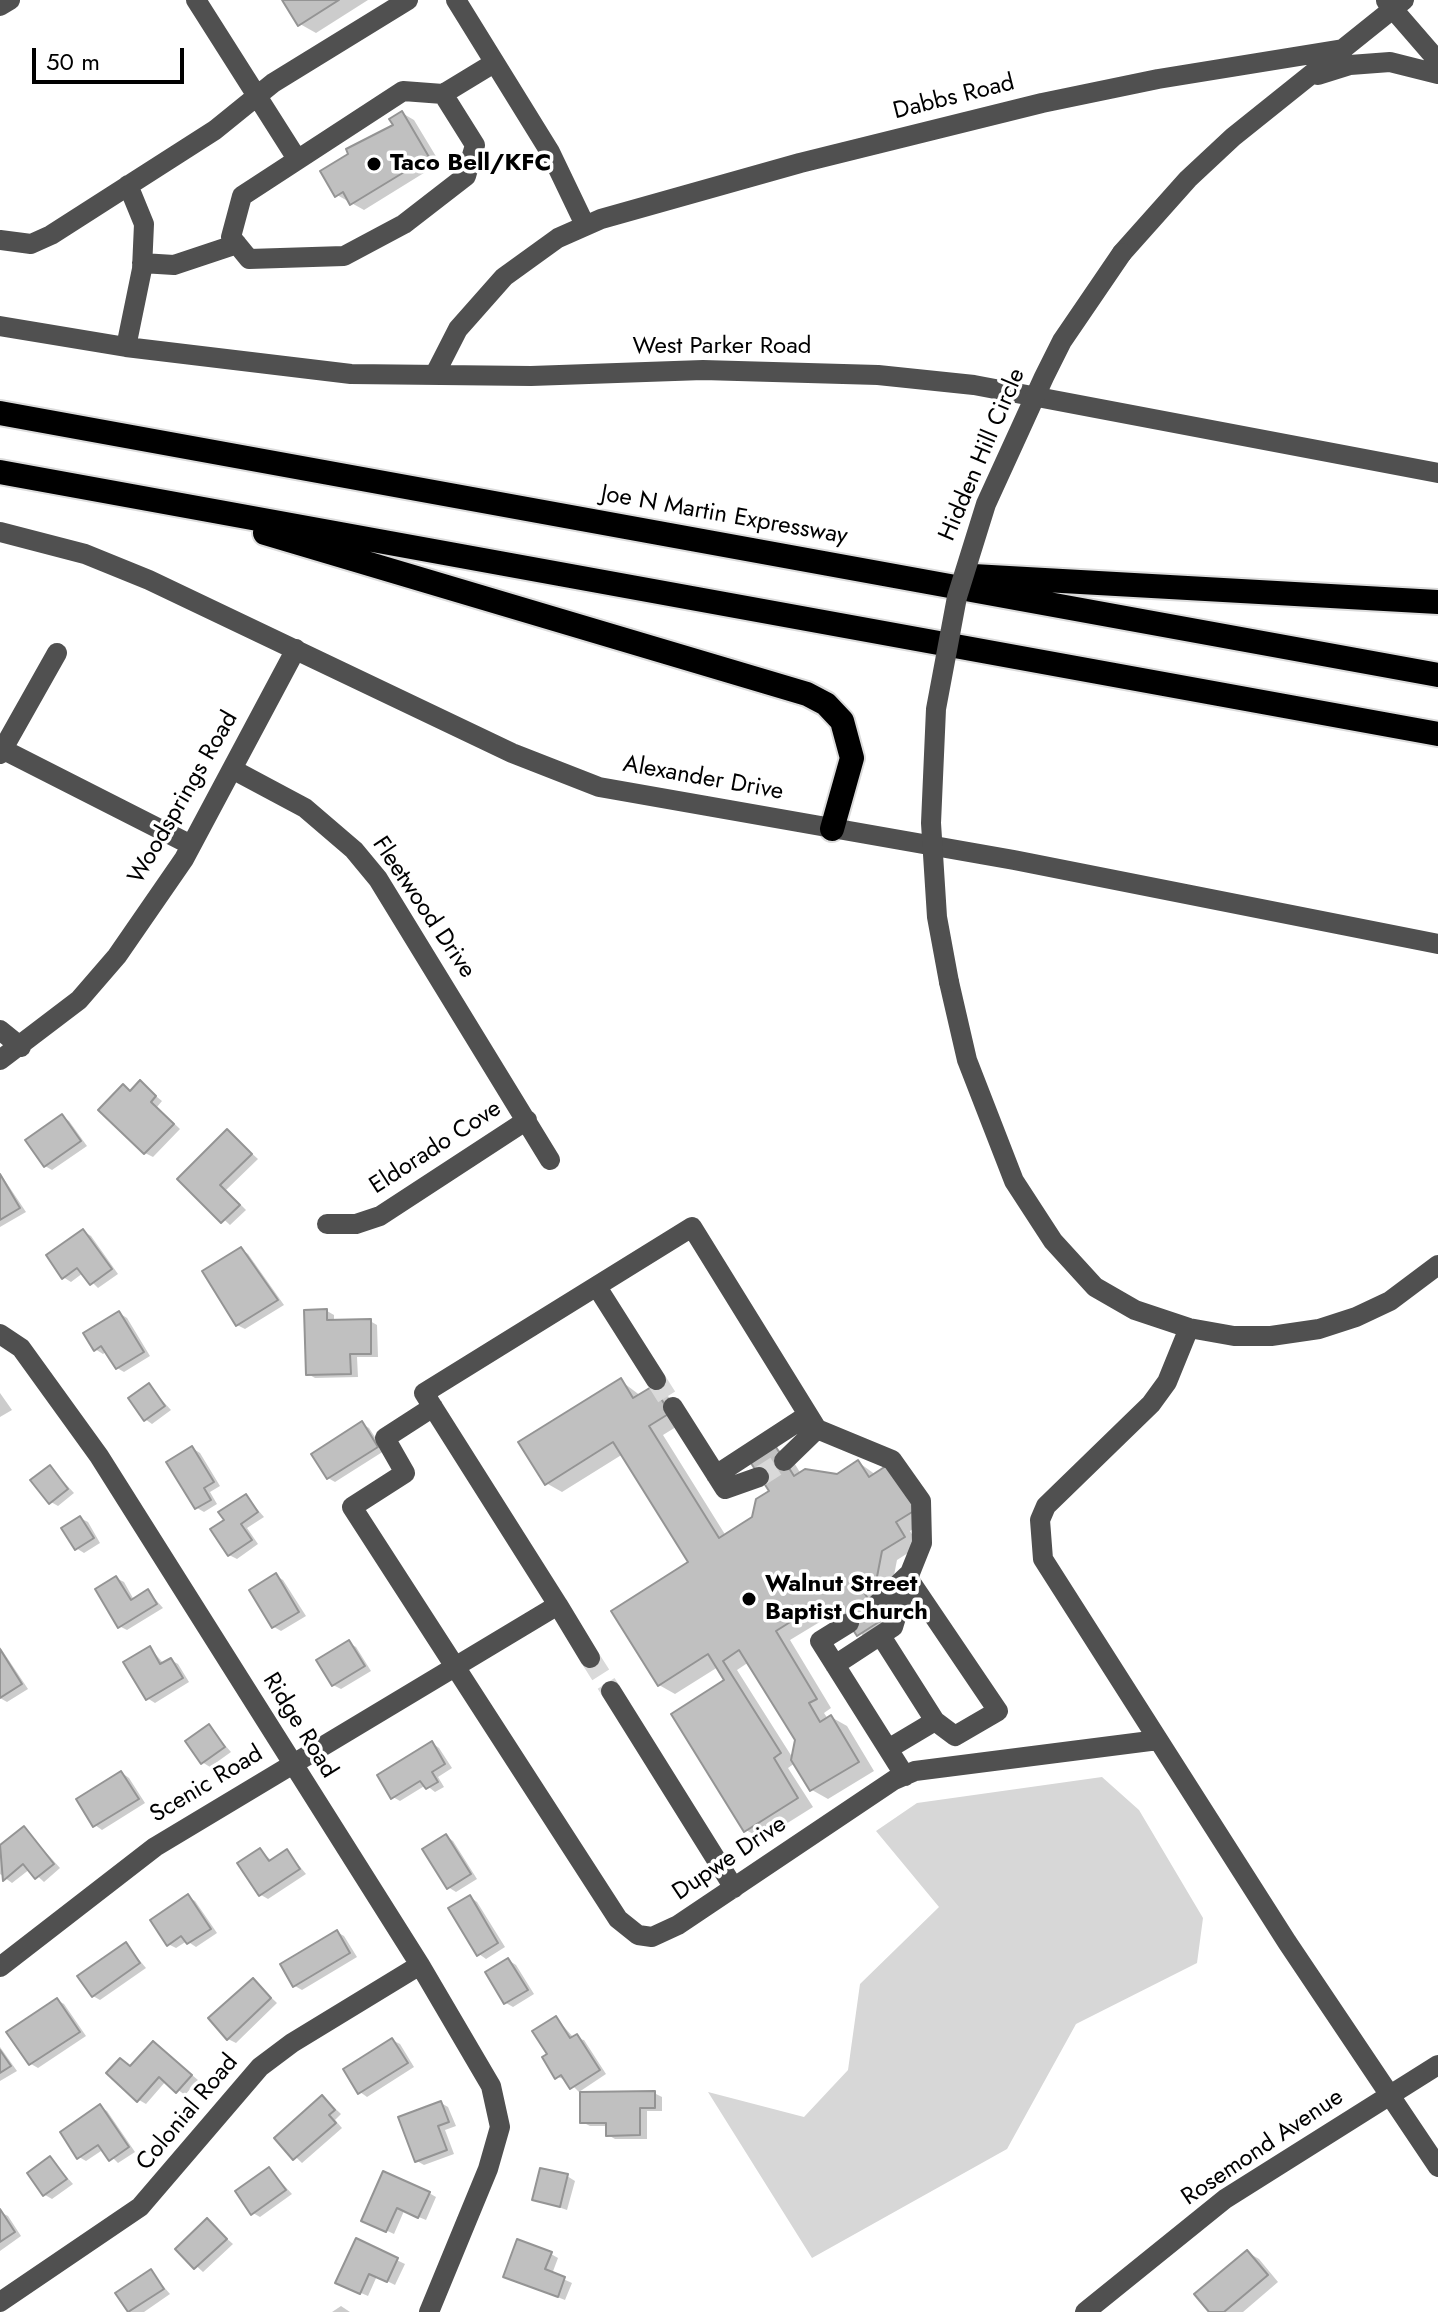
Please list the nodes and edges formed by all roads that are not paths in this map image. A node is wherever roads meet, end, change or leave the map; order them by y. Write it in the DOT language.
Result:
graph roads {
  1 [pos="10,0"];
  2 [pos="196,0"];
  3 [pos="408,0"];
  4 [pos="456,0"];
  5 [pos="1394,4"];
  6 [pos="0,6"];
  7 [pos="1343,49"];
  8 [pos="1438,61"];
  9 [pos="494,63"];
  10 [pos="1438,74"];
  11 [pos="1302,80"];
  12 [pos="443,94"];
  13 [pos="257,96"];
  14 [pos="297,159"];
  15 [pos="128,185"];
  16 [pos="585,225"];
  17 [pos="0,240"];
  18 [pos="237,244"];
  19 [pos="142,263"];
  20 [pos="0,326"];
  21 [pos="126,347"];
  22 [pos="435,374"];
  23 [pos="0,413"];
  24 [pos="1438,463"];
  25 [pos="1396,464"];
  26 [pos="0,472"];
  27 [pos="1438,473"];
  28 [pos="148,498"];
  29 [pos="0,532"];
  30 [pos="871,570"];
  31 [pos="1438,602"];
  32 [pos="296,649"];
  33 [pos="57,653"];
  34 [pos="1438,675"];
  35 [pos="1438,734"];
  36 [pos="1,751"];
  37 [pos="232,769"];
  38 [pos="832,829"];
  39 [pos="191,845"];
  40 [pos="1321,923"];
  41 [pos="1438,944"];
  42 [pos="1438,958"];
  43 [pos="0,1030"];
  44 [pos="21,1047"];
  45 [pos="0,1060"];
  46 [pos="527,1120"];
  47 [pos="550,1160"];
  48 [pos="327,1224"];
  49 [pos="1438,1265"];
  50 [pos="597,1287"];
  51 [pos="1189,1328"];
  52 [pos="0,1334"];
  53 [pos="656,1380"];
  54 [pos="433,1407"];
  55 [pos="673,1407"];
  56 [pos="812,1422"];
  57 [pos="784,1461"];
  58 [pos="716,1475"];
  59 [pos="759,1477"];
  60 [pos="908,1578"];
  61 [pos="558,1605"];
  62 [pos="873,1608"];
  63 [pos="849,1623"];
  64 [pos="881,1636"];
  65 [pos="590,1658"];
  66 [pos="835,1665"];
  67 [pos="455,1668"];
  68 [pos="611,1691"];
  69 [pos="935,1721"];
  70 [pos="1158,1740"];
  71 [pos="888,1749"];
  72 [pos="292,1764"];
  73 [pos="905,1776"];
  74 [pos="734,1888"];
  75 [pos="420,1965"];
  76 [pos="0,1967"];
  77 [pos="1438,2065"];
  78 [pos="1390,2096"];
  79 [pos="1438,2167"];
  80 [pos="0,2302"];
  81 [pos="429,2312"];
  82 [pos="1085,2312"];
  1 -- 6 [label="street"];
  2 -- 13 [label="street"];
  3 -- 13 [label="street"];
  4 -- 9 [label="street"];
  5 -- 7 [label="street, Hidden Hill Circle"];
  5 -- 8 [label="street"];
  7 -- 11 [label="street, Hidden Hill Circle"];
  7 -- 16 [label="street, Dabbs Road"];
  9 -- 12 [label="street"];
  9 -- 16 [label="street"];
  10 -- 11 [label="street"];
  11 -- 51 [label="street, Hidden Hill Circle, bridge"];
  12 -- 14 [label="street"];
  12 -- 18 [label="street"];
  13 -- 14 [label="street"];
  13 -- 15 [label="street"];
  14 -- 18 [label="street"];
  15 -- 17 [label="street"];
  15 -- 19 [label="street"];
  16 -- 22 [label="street, Dabbs Road"];
  18 -- 19 [label="street"];
  19 -- 21 [label="street"];
  20 -- 21 [label="street, West Parker Road"];
  21 -- 22 [label="street, West Parker Road"];
  22 -- 25 [label="street, West Parker Road"];
  23 -- 30 [label="highway, Joe N Martin Expressway"];
  24 -- 25 [label="street"];
  25 -- 27 [label="street, West Parker Road"];
  26 -- 28 [label="highway"];
  28 -- 35 [label="highway"];
  28 -- 38 [label="highway"];
  29 -- 32 [label="street, Alexander Drive"];
  30 -- 31 [label="highway"];
  30 -- 34 [label="highway, Joe N Martin Expressway"];
  32 -- 37 [label="street, Woodsprings Road"];
  32 -- 38 [label="street, Alexander Drive"];
  33 -- 36 [label="street"];
  36 -- 39 [label="street"];
  37 -- 39 [label="street, Woodsprings Road"];
  37 -- 46 [label="street, Fleetwood Drive"];
  38 -- 40 [label="street, Alexander Drive"];
  39 -- 44 [label="street, Woodsprings Road"];
  40 -- 41 [label="street, Alexander Drive"];
  40 -- 42 [label="street"];
  43 -- 44 [label="street"];
  44 -- 45 [label="street, Woodsprings Road"];
  46 -- 47 [label="street, Fleetwood Drive"];
  46 -- 48 [label="street, Eldorado Cove"];
  49 -- 51 [label="street, Hidden Hill Circle"];
  50 -- 53 [label="street"];
  50 -- 54 [label="street"];
  50 -- 56 [label="street"];
  51 -- 70 [label="street"];
  52 -- 72 [label="street, Ridge Road"];
  54 -- 61 [label="street"];
  54 -- 67 [label="street"];
  55 -- 58 [label="street"];
  56 -- 57 [label="street"];
  56 -- 58 [label="street"];
  56 -- 60 [label="street"];
  58 -- 59 [label="street"];
  60 -- 62 [label="street"];
  60 -- 64 [label="street"];
  60 -- 69 [label="street"];
  61 -- 65 [label="street"];
  61 -- 67 [label="street, Scenic Road"];
  63 -- 66 [label="street"];
  64 -- 66 [label="street"];
  64 -- 69 [label="street"];
  66 -- 71 [label="street"];
  67 -- 72 [label="street, Scenic Road"];
  67 -- 74 [label="street, Dupwe Drive"];
  68 -- 74 [label="street"];
  69 -- 71 [label="street"];
  70 -- 73 [label="street, Dupwe Drive"];
  70 -- 78 [label="street"];
  71 -- 73 [label="street"];
  72 -- 75 [label="street, Ridge Road"];
  72 -- 76 [label="street, Scenic Road"];
  73 -- 74 [label="street, Dupwe Drive"];
  75 -- 80 [label="street, Colonial Road"];
  75 -- 81 [label="street, Ridge Road"];
  77 -- 78 [label="street, Rosemond Avenue"];
  78 -- 79 [label="street"];
  78 -- 82 [label="street, Rosemond Avenue"];
}
